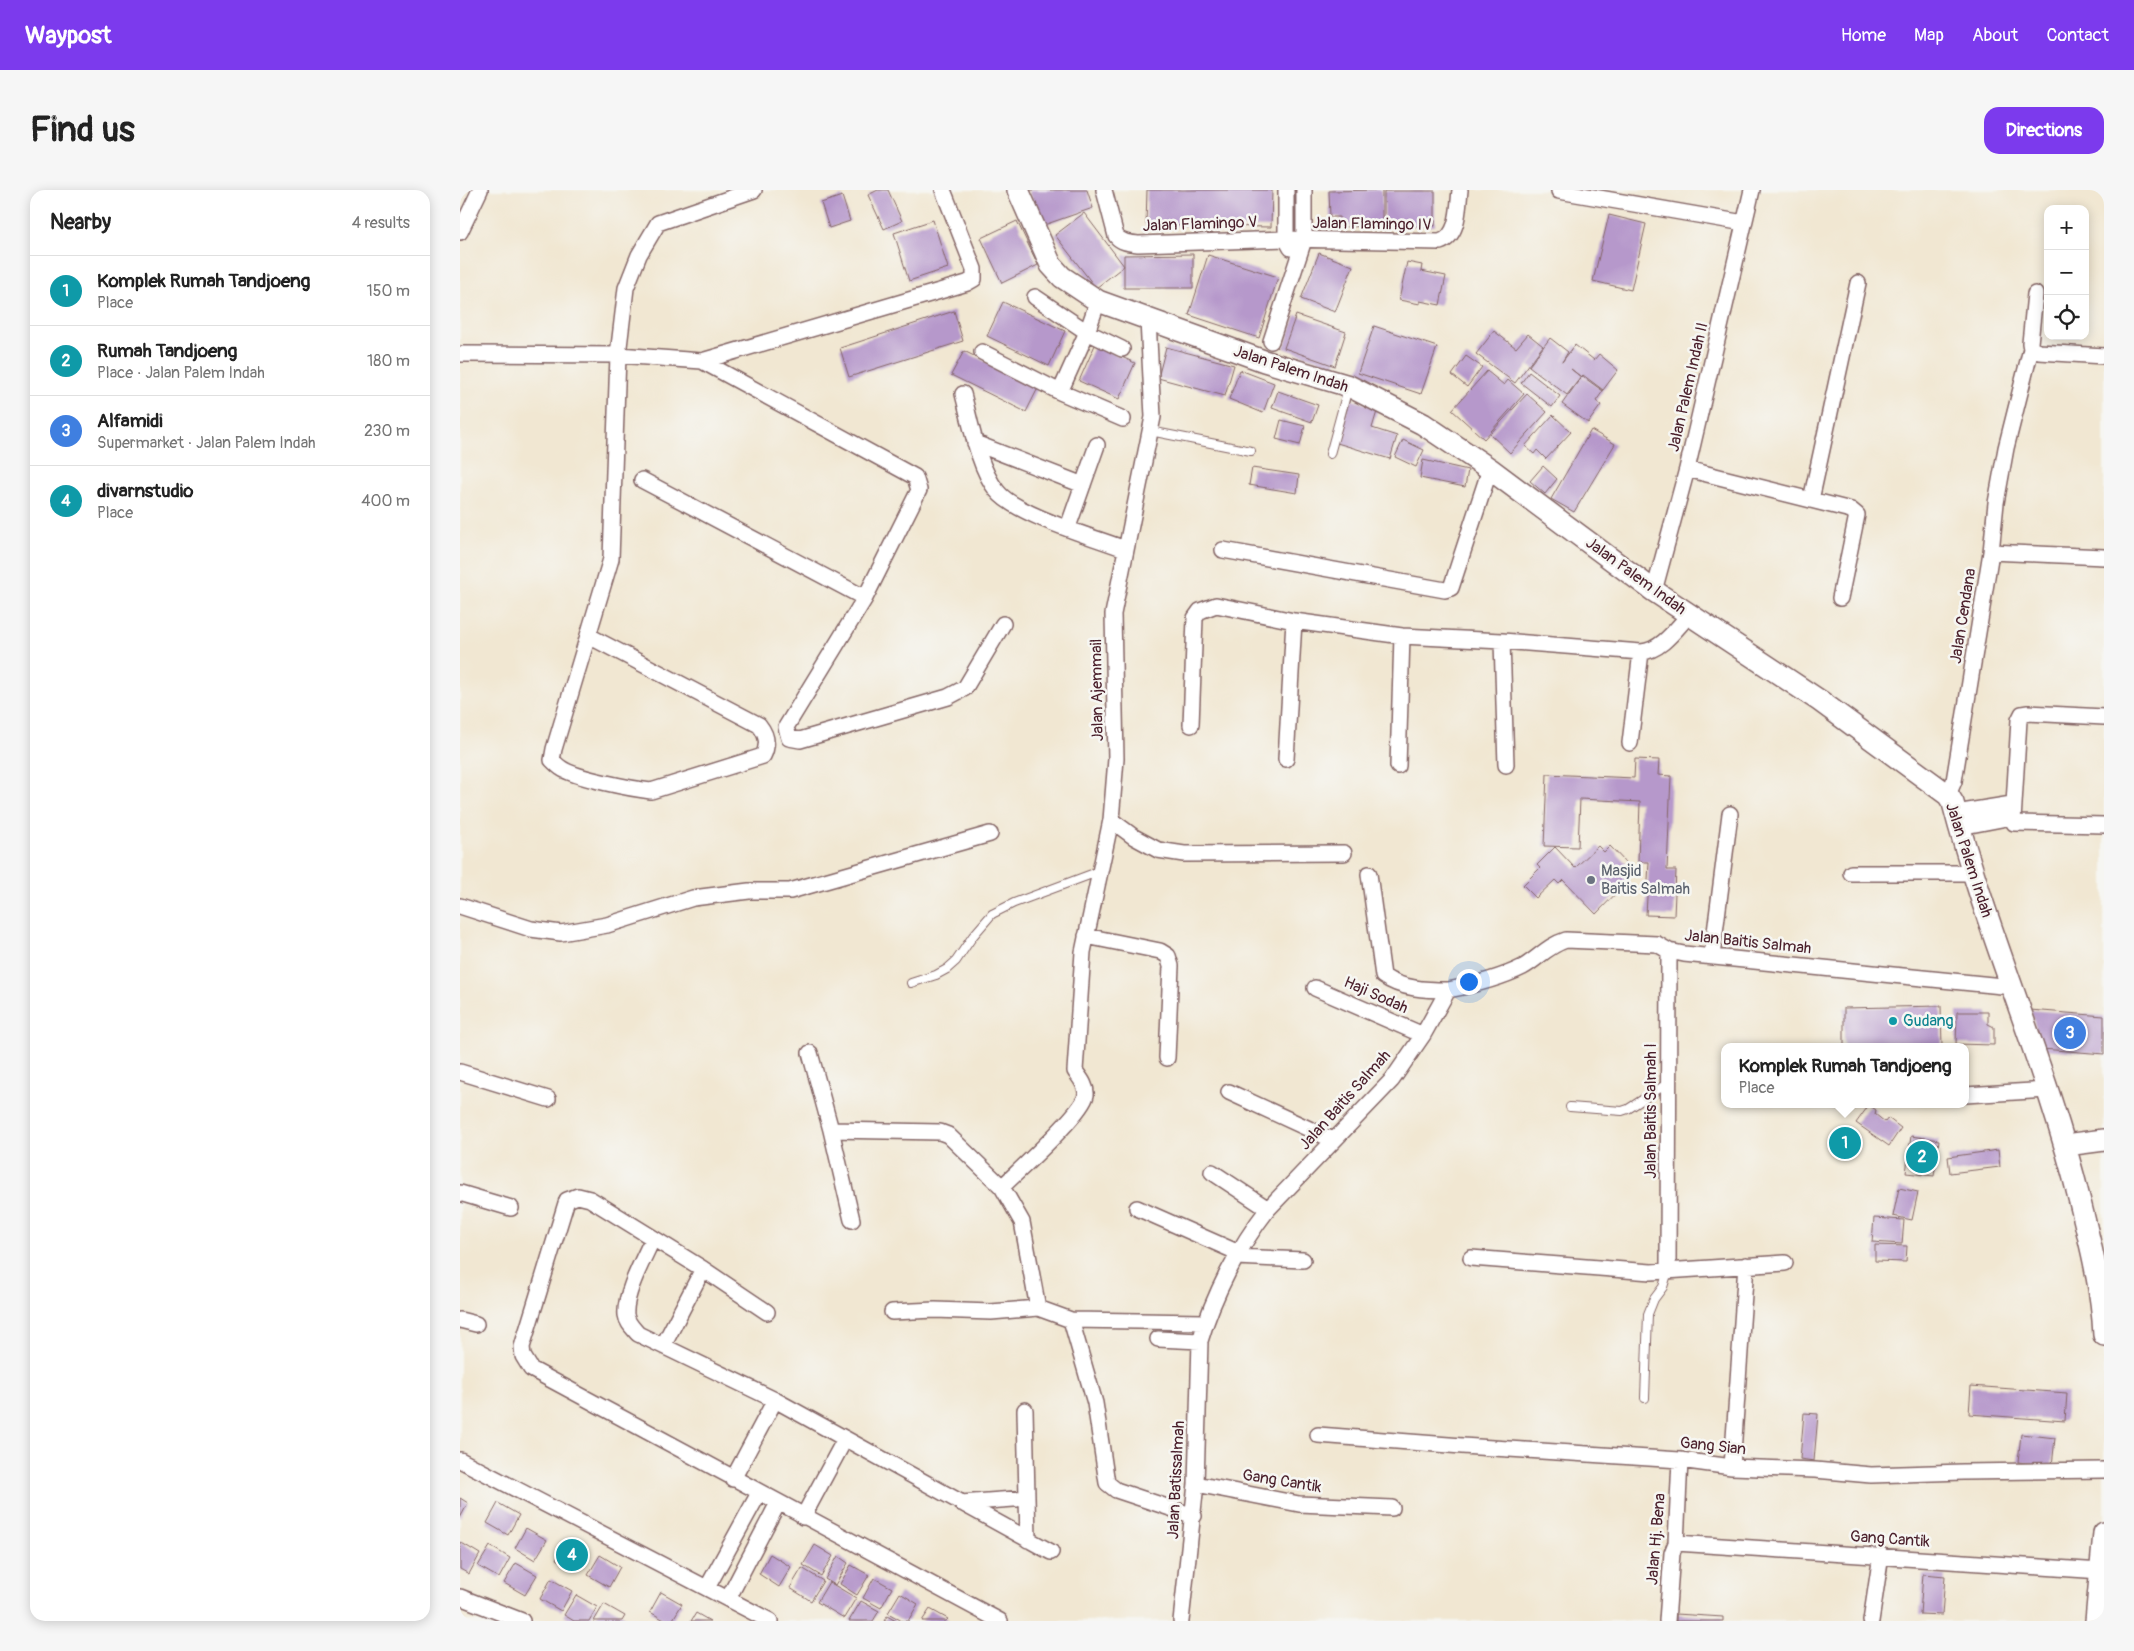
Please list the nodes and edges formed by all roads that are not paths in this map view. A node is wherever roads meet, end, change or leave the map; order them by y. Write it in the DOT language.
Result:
graph roads {
  1 [pos="480,190"];
  2 [pos="754,190"];
  3 [pos="943,190"];
  4 [pos="1018,190"];
  5 [pos="1104,190"];
  6 [pos="1286,190"];
  7 [pos="1304,190"];
  8 [pos="1460,190"];
  9 [pos="1752,190"];
  10 [pos="1558,191"];
  11 [pos="1744,224"];
  12 [pos="460,232"];
  13 [pos="1286,239"];
  14 [pos="1304,240"];
  15 [pos="1296,259"];
  16 [pos="1858,283"];
  17 [pos="2035,294"];
  18 [pos="1035,297"];
  19 [pos="1098,301"];
  20 [pos="1148,320"];
  21 [pos="1087,332"];
  22 [pos="1270,340"];
  23 [pos="1122,348"];
  24 [pos="2031,349"];
  25 [pos="982,352"];
  26 [pos="460,354"];
  27 [pos="618,355"];
  28 [pos="2104,356"];
  29 [pos="702,361"];
  30 [pos="1349,386"];
  31 [pos="1060,392"];
  32 [pos="963,394"];
  33 [pos="1123,418"];
  34 [pos="1150,431"];
  35 [pos="975,443"];
  36 [pos="1097,445"];
  37 [pos="1251,451"];
  38 [pos="1330,454"];
  39 [pos="1490,469"];
  40 [pos="1687,469"];
  41 [pos="642,480"];
  42 [pos="1083,485"];
  43 [pos="1810,500"];
  44 [pos="1068,527"];
  45 [pos="1125,549"];
  46 [pos="1223,550"];
  47 [pos="1991,552"];
  48 [pos="2104,557"];
  49 [pos="1654,591"];
  50 [pos="865,598"];
  51 [pos="1840,598"];
  52 [pos="1689,615"];
  53 [pos="1294,621"];
  54 [pos="1003,624"];
  55 [pos="589,636"];
  56 [pos="1402,636"];
  57 [pos="1502,641"];
  58 [pos="1641,652"];
  59 [pos="2104,717"];
  60 [pos="1191,725"];
  61 [pos="1630,743"];
  62 [pos="1286,759"];
  63 [pos="1506,765"];
  64 [pos="1398,766"];
  65 [pos="2012,811"];
  66 [pos="1955,812"];
  67 [pos="1730,814"];
  68 [pos="1111,820"];
  69 [pos="2104,825"];
  70 [pos="990,834"];
  71 [pos="1344,853"];
  72 [pos="1102,870"];
  73 [pos="1851,873"];
  74 [pos="1973,873"];
  75 [pos="1369,874"];
  76 [pos="460,906"];
  77 [pos="1086,936"];
  78 [pos="1669,950"];
  79 [pos="1712,956"];
  80 [pos="911,983"];
  81 [pos="2012,987"];
  82 [pos="1315,988"];
  83 [pos="1448,990"];
  84 [pos="1423,1035"];
  85 [pos="810,1054"];
  86 [pos="1167,1058"];
  87 [pos="460,1072"];
  88 [pos="1668,1083"];
  89 [pos="2048,1090"];
  90 [pos="1229,1092"];
  91 [pos="1969,1095"];
  92 [pos="548,1099"];
  93 [pos="1570,1107"];
  94 [pos="831,1130"];
  95 [pos="1333,1140"];
  96 [pos="2104,1140"];
  97 [pos="2066,1145"];
  98 [pos="1212,1172"];
  99 [pos="1002,1187"];
  100 [pos="460,1193"];
  101 [pos="511,1208"];
  102 [pos="1137,1208"];
  103 [pos="1268,1209"];
  104 [pos="852,1220"];
  105 [pos="653,1238"];
  106 [pos="1238,1255"];
  107 [pos="1471,1258"];
  108 [pos="1303,1260"];
  109 [pos="1785,1263"];
  110 [pos="1746,1266"];
  111 [pos="703,1269"];
  112 [pos="1668,1271"];
  113 [pos="1038,1308"];
  114 [pos="766,1312"];
  115 [pos="892,1312"];
  116 [pos="460,1320"];
  117 [pos="1071,1320"];
  118 [pos="1205,1322"];
  119 [pos="2104,1322"];
  120 [pos="476,1324"];
  121 [pos="1158,1339"];
  122 [pos="1200,1341"];
  123 [pos="663,1346"];
  124 [pos="1645,1398"];
  125 [pos="775,1400"];
  126 [pos="1025,1410"];
  127 [pos="1318,1435"];
  128 [pos="845,1439"];
  129 [pos="460,1460"];
  130 [pos="1680,1460"];
  131 [pos="1732,1467"];
  132 [pos="2104,1470"];
  133 [pos="734,1479"];
  134 [pos="1196,1484"];
  135 [pos="759,1493"];
  136 [pos="1027,1498"];
  137 [pos="778,1503"];
  138 [pos="961,1503"];
  139 [pos="1392,1508"];
  140 [pos="1194,1516"];
  141 [pos="803,1517"];
  142 [pos="2104,1532"];
  143 [pos="1028,1540"];
  144 [pos="1676,1543"];
  145 [pos="1051,1552"];
  146 [pos="1881,1555"];
  147 [pos="2101,1571"];
  148 [pos="707,1588"];
  149 [pos="460,1597"];
  150 [pos="728,1599"];
  151 [pos="522,1621"];
  152 [pos="770,1621"];
  153 [pos="1000,1621"];
  154 [pos="1181,1621"];
  155 [pos="1667,1621"];
  156 [pos="1871,1621"];
  157 [pos="2096,1621"];
  1 -- 12 [label="street"];
  2 -- 27 [label="street"];
  3 -- 29 [label="street"];
  4 -- 19 [label="street, Jalan Palem Indah"];
  5 -- 13 [label="street, Jalan Flamingo V"];
  6 -- 13 [label="street"];
  7 -- 14 [label="street"];
  8 -- 14 [label="street, Jalan Flamingo IV"];
  9 -- 11 [label="street, Jalan Palem Indah II"];
  10 -- 11 [label="street"];
  11 -- 40 [label="street, Jalan Palem Indah II"];
  13 -- 14 [label="street, Jalan Flamingo V"];
  13 -- 15 [label="street"];
  14 -- 15 [label="street"];
  15 -- 22 [label="street"];
  16 -- 43 [label="street"];
  17 -- 24 [label="street"];
  18 -- 21 [label="street"];
  19 -- 20 [label="street, Jalan Palem Indah"];
  19 -- 21 [label="street"];
  20 -- 30 [label="street, Jalan Palem Indah"];
  20 -- 34 [label="street, Jalan Ajemmail"];
  21 -- 23 [label="street"];
  21 -- 31 [label="street"];
  24 -- 28 [label="street"];
  24 -- 47 [label="street"];
  25 -- 31 [label="street"];
  26 -- 27 [label="street"];
  27 -- 29 [label="street"];
  27 -- 55 [label="street"];
  29 -- 50 [label="street"];
  30 -- 38 [label="lane"];
  30 -- 39 [label="street, Jalan Palem Indah"];
  31 -- 33 [label="street"];
  32 -- 35 [label="street"];
  34 -- 37 [label="lane"];
  34 -- 45 [label="street, Jalan Ajemmail"];
  35 -- 42 [label="street"];
  35 -- 44 [label="street"];
  36 -- 42 [label="street"];
  39 -- 46 [label="street"];
  39 -- 49 [label="street, Jalan Palem Indah"];
  40 -- 43 [label="street"];
  40 -- 49 [label="street, Jalan Palem Indah II"];
  41 -- 50 [label="street"];
  42 -- 44 [label="street"];
  43 -- 51 [label="street"];
  44 -- 45 [label="street"];
  45 -- 68 [label="street, Jalan Ajemmail"];
  47 -- 48 [label="street, Jalan Cendana"];
  47 -- 66 [label="street, Jalan Cendana"];
  49 -- 52 [label="street, Jalan Palem Indah"];
  50 -- 54 [label="street"];
  52 -- 58 [label="street"];
  52 -- 66 [label="street, Jalan Palem Indah"];
  53 -- 56 [label="street"];
  53 -- 60 [label="street"];
  53 -- 62 [label="street"];
  55 -- 55 [label="street"];
  56 -- 57 [label="street"];
  56 -- 64 [label="street"];
  57 -- 58 [label="street"];
  57 -- 63 [label="street"];
  58 -- 61 [label="street"];
  59 -- 65 [label="street"];
  65 -- 66 [label="street"];
  65 -- 69 [label="street"];
  66 -- 74 [label="street, Jalan Palem Indah"];
  67 -- 79 [label="street"];
  68 -- 71 [label="street"];
  68 -- 72 [label="street, Jalan Ajemmail"];
  70 -- 76 [label="street"];
  72 -- 77 [label="street, Jalan Ajemmail"];
  72 -- 80 [label="lane"];
  73 -- 74 [label="street"];
  74 -- 81 [label="street, Jalan Palem Indah"];
  75 -- 83 [label="street"];
  77 -- 86 [label="street"];
  77 -- 99 [label="street, Jalan Ajemmail"];
  78 -- 79 [label="street, Jalan Baitis Salmah"];
  78 -- 83 [label="street, Jalan Baitis Salmah"];
  78 -- 88 [label="street, Jalan Baitis Salmah I"];
  79 -- 81 [label="street, Jalan Baitis Salmah"];
  81 -- 89 [label="street, Jalan Palem Indah"];
  82 -- 84 [label="street, Haji Sodah"];
  83 -- 84 [label="street, Jalan Baitis Salmah"];
  84 -- 95 [label="street, Jalan Baitis Salmah"];
  85 -- 94 [label="street"];
  87 -- 92 [label="street"];
  88 -- 93 [label="lane"];
  88 -- 112 [label="street, Jalan Baitis Salmah I"];
  89 -- 91 [label="street"];
  89 -- 97 [label="street, Jalan Palem Indah"];
  90 -- 95 [label="street"];
  94 -- 99 [label="street"];
  94 -- 104 [label="street"];
  95 -- 103 [label="street, Jalan Baitis Salmah"];
  96 -- 97 [label="street"];
  97 -- 119 [label="street, Jalan Palem Indah"];
  98 -- 103 [label="street"];
  99 -- 113 [label="street"];
  100 -- 101 [label="street"];
  102 -- 106 [label="street"];
  103 -- 106 [label="street, Jalan Baitis Salmah"];
  105 -- 111 [label="street"];
  105 -- 123 [label="street"];
  105 -- 133 [label="street"];
  106 -- 108 [label="street"];
  106 -- 118 [label="street, Jalan Baitis Salmah"];
  107 -- 112 [label="street"];
  109 -- 110 [label="street"];
  110 -- 112 [label="street"];
  110 -- 131 [label="street"];
  111 -- 114 [label="street"];
  111 -- 123 [label="street"];
  112 -- 124 [label="lane"];
  113 -- 115 [label="street"];
  113 -- 117 [label="street"];
  116 -- 120 [label="street"];
  117 -- 118 [label="street"];
  117 -- 140 [label="street"];
  118 -- 122 [label="street, Jalan Baitis Salmah"];
  121 -- 122 [label="street"];
  122 -- 134 [label="street, Jalan Batissalmah"];
  123 -- 125 [label="street"];
  125 -- 128 [label="street"];
  125 -- 133 [label="street"];
  126 -- 136 [label="street"];
  127 -- 130 [label="street, Gang Sian"];
  128 -- 138 [label="street"];
  128 -- 141 [label="street"];
  129 -- 148 [label="street"];
  130 -- 131 [label="street, Gang Sian"];
  130 -- 144 [label="street, Jalan Hj. Bena"];
  131 -- 132 [label="street, Gang Sian"];
  133 -- 135 [label="street"];
  134 -- 139 [label="street, Gang Cantik"];
  134 -- 140 [label="street, Jalan Batissalmah"];
  135 -- 137 [label="street"];
  135 -- 148 [label="street"];
  136 -- 138 [label="street"];
  136 -- 143 [label="street"];
  137 -- 141 [label="street"];
  137 -- 150 [label="street"];
  138 -- 143 [label="street"];
  140 -- 154 [label="street, Jalan Batissalmah"];
  141 -- 153 [label="street"];
  142 -- 147 [label="street"];
  143 -- 145 [label="street"];
  144 -- 146 [label="street, Gang Cantik"];
  144 -- 155 [label="street, Jalan Hj. Bena"];
  146 -- 147 [label="street, Gang Cantik"];
  146 -- 156 [label="street"];
  147 -- 157 [label="street"];
  148 -- 150 [label="street"];
  149 -- 151 [label="street"];
  150 -- 152 [label="street"];
}
